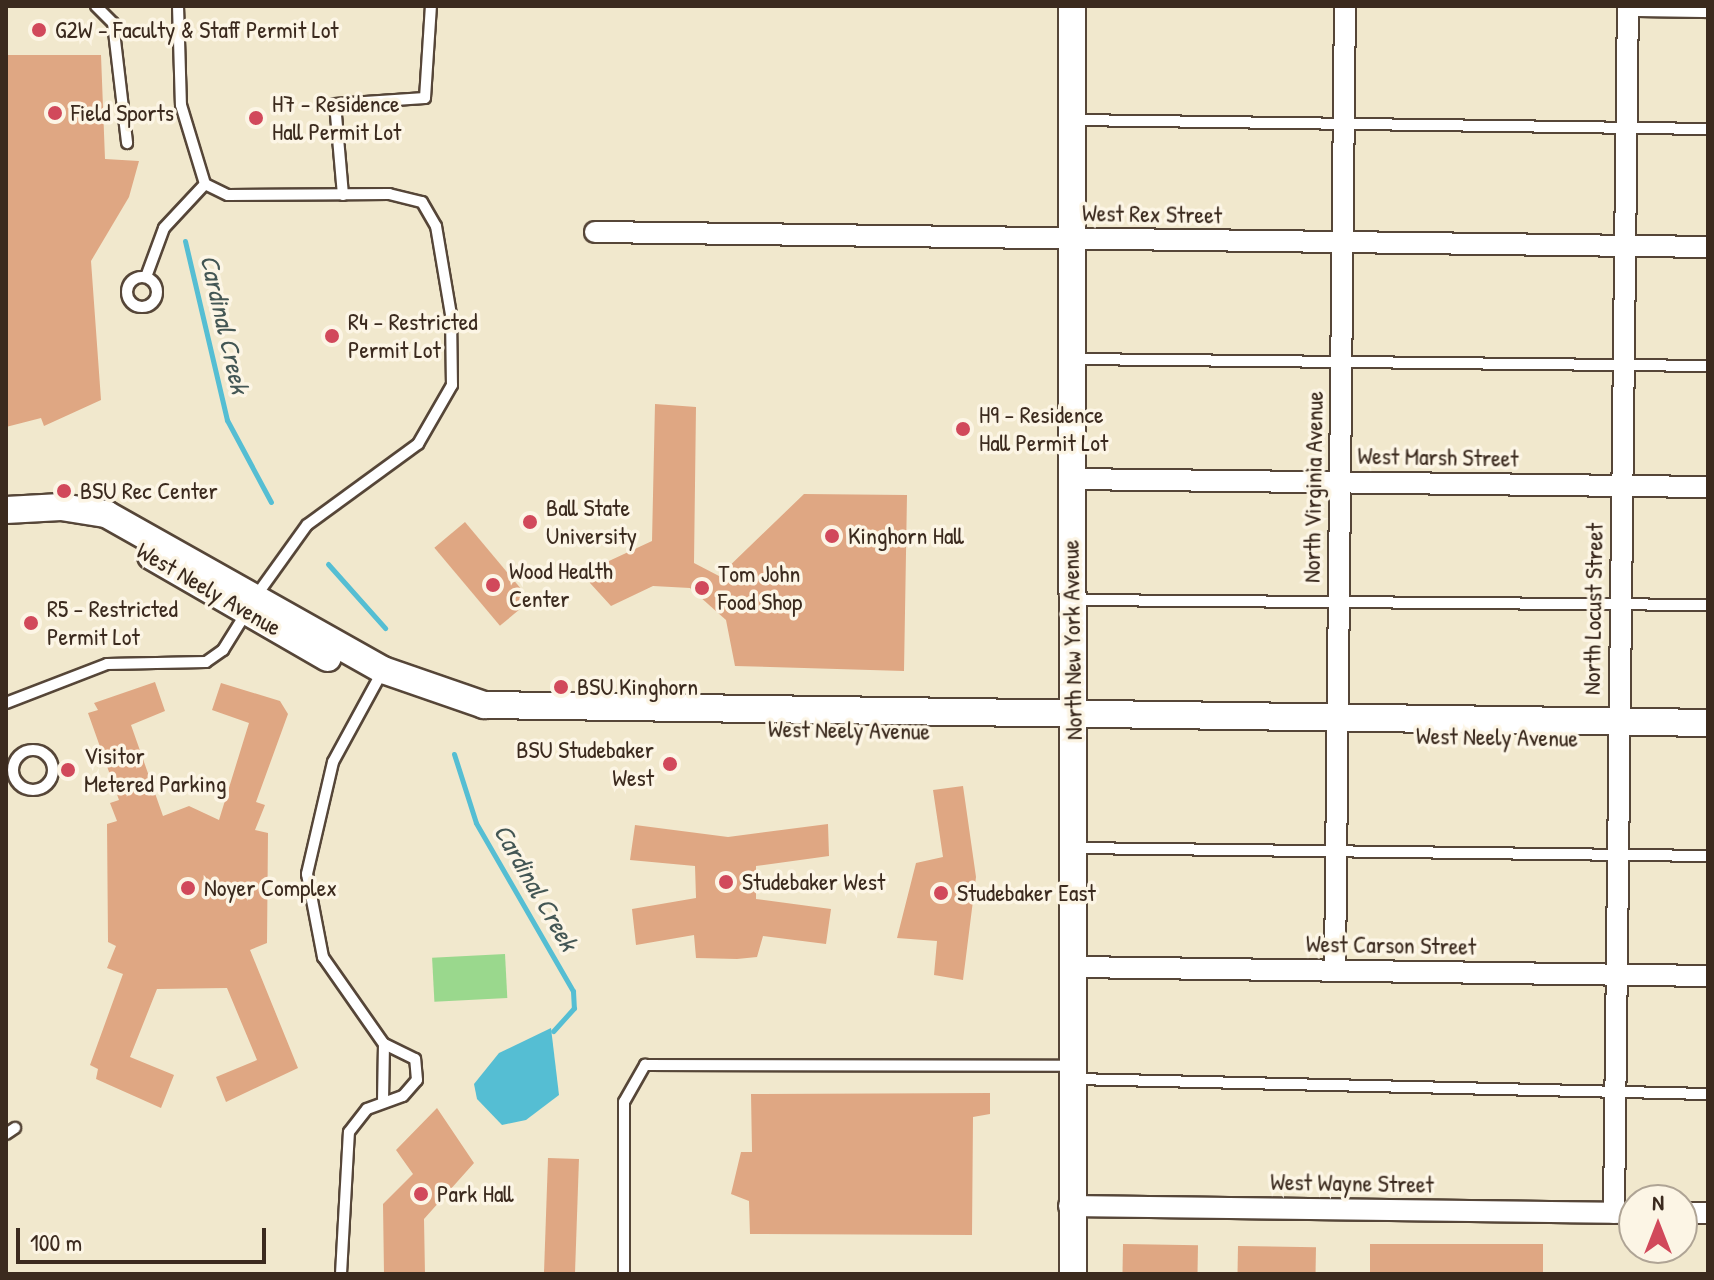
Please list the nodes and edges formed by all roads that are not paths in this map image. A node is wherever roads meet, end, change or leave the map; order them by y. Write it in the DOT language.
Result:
graph roads {
  1 [pos="96,6"];
  2 [pos="178,6"];
  3 [pos="431,6"];
  4 [pos="1072,6"];
  5 [pos="1345,6"];
  6 [pos="1630,6"];
  7 [pos="1708,7"];
  8 [pos="1071,120"];
  9 [pos="1343,123"];
  10 [pos="1628,128"];
  11 [pos="1708,129"];
  12 [pos="127,143"];
  13 [pos="205,184"];
  14 [pos="343,195"];
  15 [pos="595,232"];
  16 [pos="1070,238"];
  17 [pos="1342,243"];
  18 [pos="1625,246"];
  19 [pos="1708,247"];
  20 [pos="146,277"];
  21 [pos="1072,359"];
  22 [pos="1340,361"];
  23 [pos="1624,365"];
  24 [pos="1708,366"];
  25 [pos="1071,479"];
  26 [pos="1338,482"];
  27 [pos="1622,486"];
  28 [pos="1708,487"];
  29 [pos="6,510"];
  30 [pos="1070,600"];
  31 [pos="1337,602"];
  32 [pos="251,603"];
  33 [pos="1620,604"];
  34 [pos="1708,605"];
  35 [pos="378,676"];
  36 [pos="6,703"];
  37 [pos="1708,723"];
  38 [pos="1074,724"];
  39 [pos="1336,727"];
  40 [pos="1616,730"];
  41 [pos="1708,739"];
  42 [pos="10,760"];
  43 [pos="1074,848"];
  44 [pos="1336,852"];
  45 [pos="1615,855"];
  46 [pos="1708,856"];
  47 [pos="1074,967"];
  48 [pos="1335,970"];
  49 [pos="1615,975"];
  50 [pos="1708,976"];
  51 [pos="384,1044"];
  52 [pos="1074,1073"];
  53 [pos="1615,1094"];
  54 [pos="1708,1094"];
  55 [pos="383,1099"];
  56 [pos="1622,1184"];
  57 [pos="1069,1206"];
  58 [pos="1618,1213"];
  59 [pos="341,1274"];
  60 [pos="624,1274"];
  61 [pos="1073,1274"];
  1 -- 12 [label="lane"];
  2 -- 13 [label="lane"];
  3 -- 14 [label="lane"];
  4 -- 8 [label="street, North New York Avenue"];
  5 -- 9 [label="street, North Virginia Avenue"];
  6 -- 7 [label="street"];
  6 -- 10 [label="street, North Locust Street"];
  8 -- 9 [label="lane"];
  8 -- 16 [label="street, North New York Avenue"];
  9 -- 10 [label="lane"];
  9 -- 17 [label="street, North Virginia Avenue"];
  10 -- 11 [label="lane"];
  10 -- 18 [label="street, North Locust Street"];
  13 -- 14 [label="lane"];
  13 -- 20 [label="lane"];
  14 -- 32 [label="lane"];
  15 -- 16 [label="street, West Rex Street"];
  16 -- 17 [label="street, West Rex Street"];
  16 -- 21 [label="street, North New York Avenue"];
  17 -- 18 [label="street, West Rex Street"];
  17 -- 22 [label="street, North Virginia Avenue"];
  18 -- 19 [label="street, West Rex Street"];
  18 -- 23 [label="street, North Locust Street"];
  21 -- 22 [label="lane"];
  21 -- 25 [label="street, North New York Avenue"];
  22 -- 23 [label="lane"];
  22 -- 26 [label="street, North Virginia Avenue"];
  23 -- 24 [label="lane"];
  23 -- 27 [label="street, North Locust Street"];
  25 -- 26 [label="street, West Marsh Street"];
  25 -- 30 [label="street, North New York Avenue"];
  26 -- 27 [label="street, West Marsh Street"];
  26 -- 31 [label="street, North Virginia Avenue"];
  27 -- 28 [label="street, West Marsh Street"];
  27 -- 33 [label="street, North Locust Street"];
  29 -- 32 [label="street, West Neely Avenue"];
  30 -- 31 [label="lane"];
  30 -- 38 [label="street, North New York Avenue"];
  31 -- 33 [label="lane"];
  31 -- 39 [label="street, North Virginia Avenue"];
  32 -- 35 [label="street, West Neely Avenue"];
  32 -- 36 [label="lane"];
  33 -- 34 [label="lane"];
  33 -- 40 [label="street, North Locust Street"];
  35 -- 38 [label="street, West Neely Avenue"];
  35 -- 51 [label="lane"];
  37 -- 40 [label="street, West Neely Avenue"];
  38 -- 39 [label="street, West Neely Avenue"];
  38 -- 43 [label="street, North New York Avenue"];
  39 -- 40 [label="street, West Neely Avenue"];
  39 -- 44 [label="street, North Virginia Avenue"];
  40 -- 41 [label="street, West Neely Avenue"];
  40 -- 45 [label="street, North Locust Street"];
  42 -- 42 [label="lane"];
  43 -- 44 [label="lane"];
  43 -- 47 [label="street, North New York Avenue"];
  44 -- 45 [label="lane"];
  44 -- 48 [label="street, North Virginia Avenue"];
  45 -- 46 [label="lane"];
  45 -- 49 [label="street, North Locust Street"];
  47 -- 48 [label="street, West Carson Street"];
  47 -- 52 [label="street, North New York Avenue"];
  48 -- 49 [label="street, West Carson Street"];
  49 -- 50 [label="street, West Carson Street"];
  49 -- 53 [label="street, North Locust Street"];
  51 -- 55 [label="lane"];
  51 -- 55 [label="lane"];
  52 -- 53 [label="lane"];
  52 -- 57 [label="street, North New York Avenue"];
  52 -- 60 [label="lane"];
  53 -- 54 [label="lane"];
  53 -- 56 [label="street, North Locust Street"];
  55 -- 59 [label="lane"];
  57 -- 58 [label="street, West Wayne Street"];
  57 -- 61 [label="street, North New York Avenue"];
}
